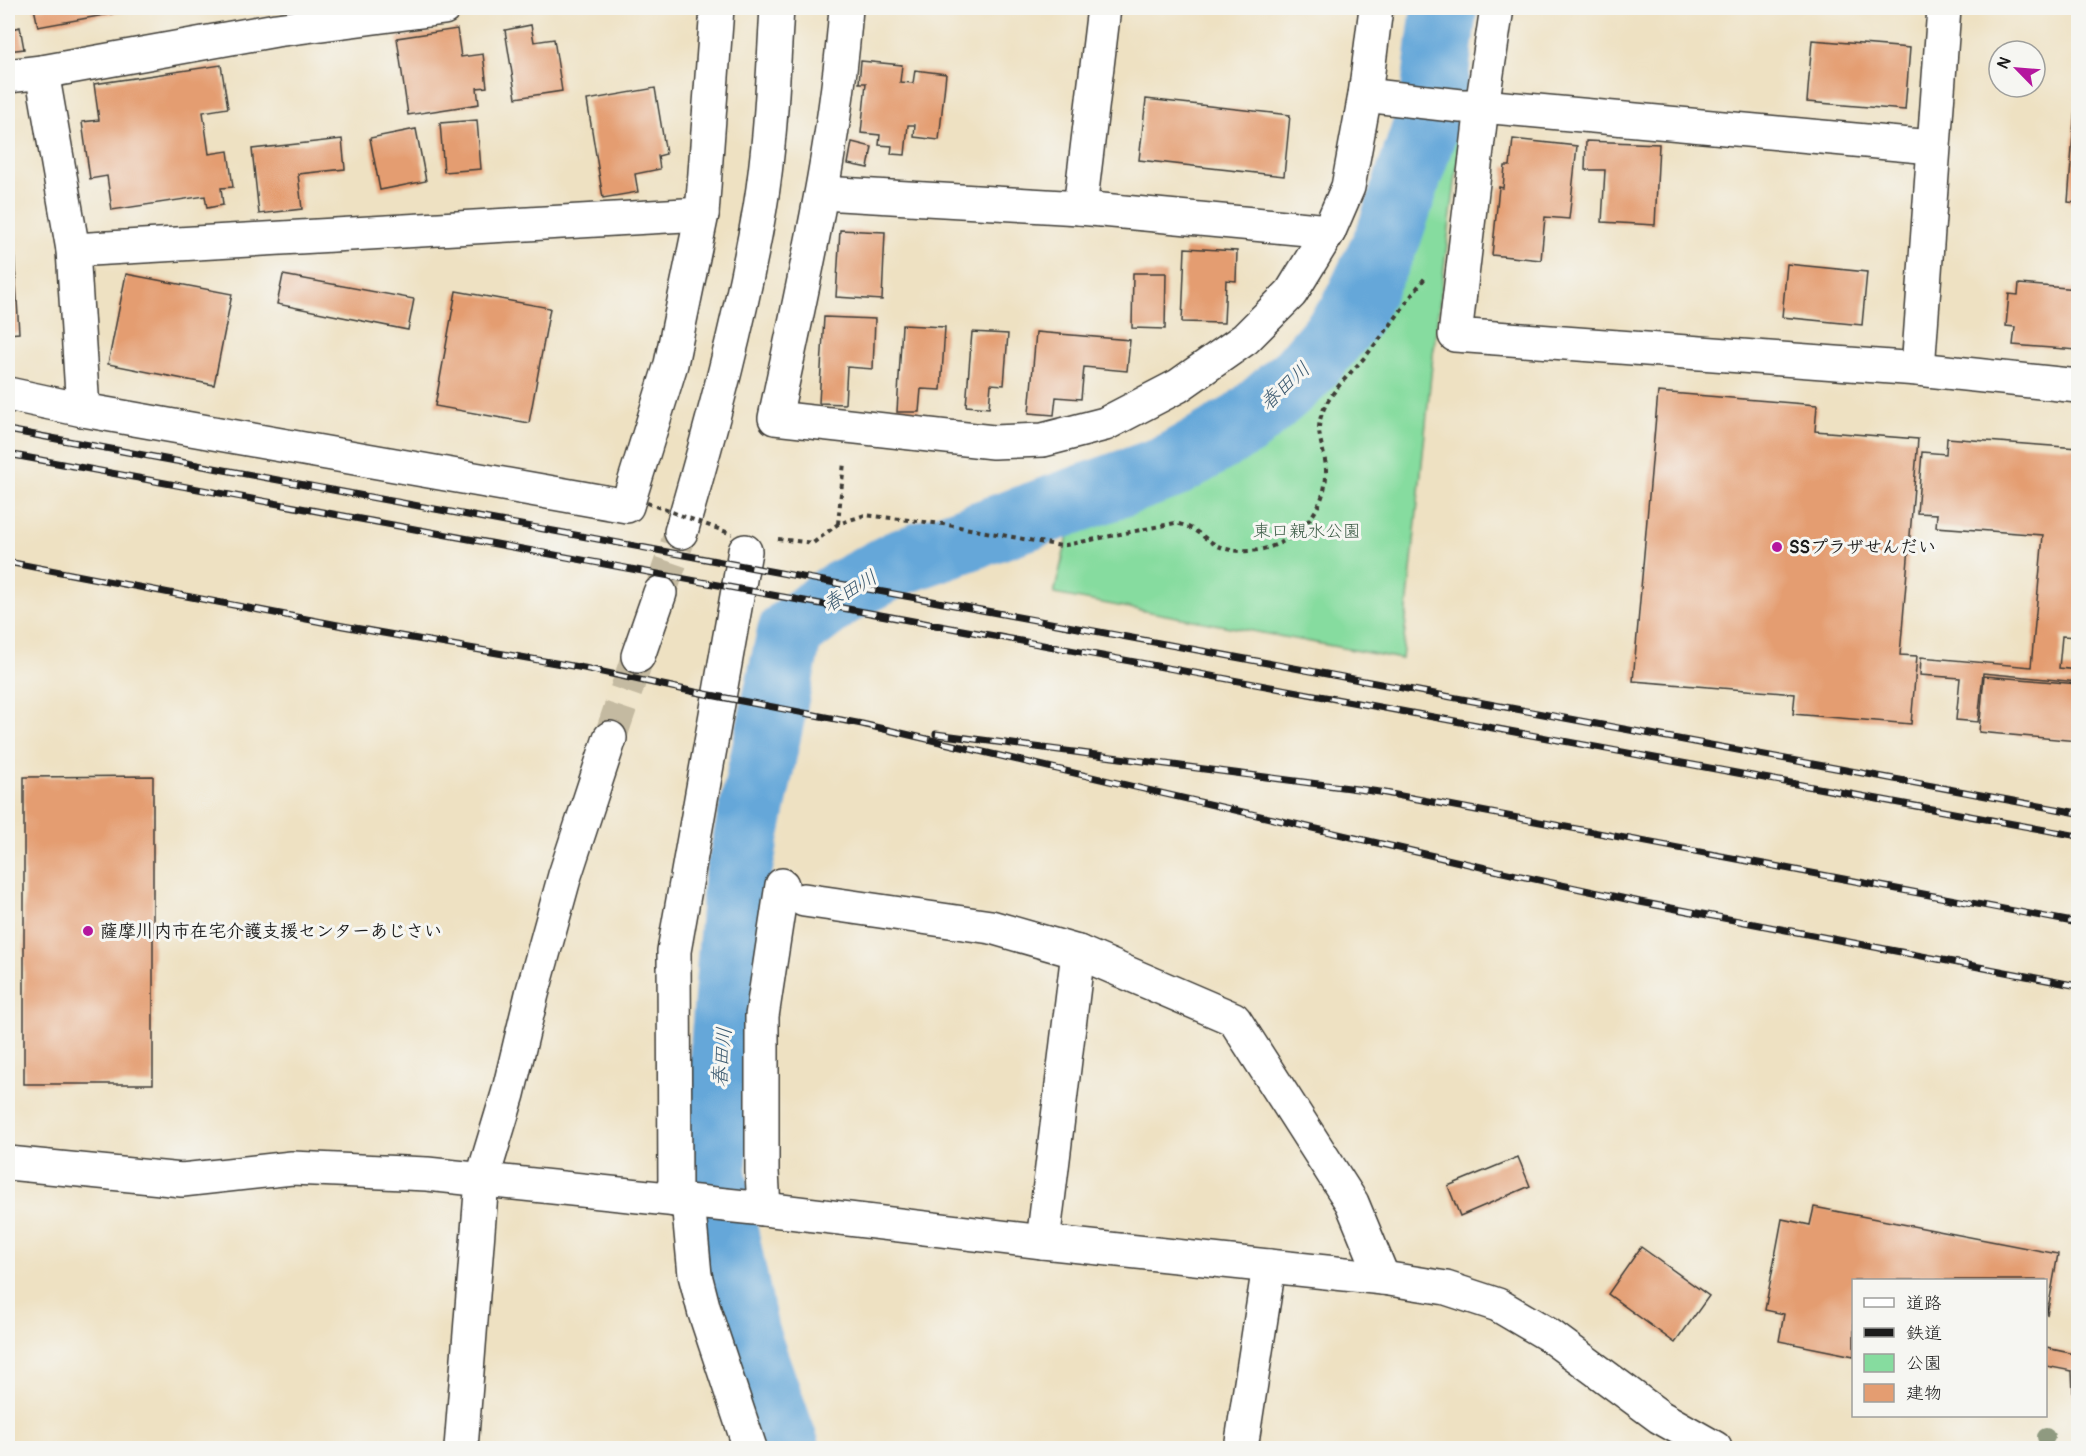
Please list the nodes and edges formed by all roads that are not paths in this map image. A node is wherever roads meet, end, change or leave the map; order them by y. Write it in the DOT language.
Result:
graph roads {
  1 [pos="444,8"];
  2 [pos="717,8"];
  3 [pos="777,8"];
  4 [pos="846,8"];
  5 [pos="1104,8"];
  6 [pos="1376,8"];
  7 [pos="1497,8"];
  8 [pos="1944,8"];
  9 [pos="275,19"];
  10 [pos="42,72"];
  11 [pos="8,76"];
  12 [pos="1365,95"];
  13 [pos="1471,106"];
  14 [pos="1932,147"];
  15 [pos="822,193"];
  16 [pos="1080,208"];
  17 [pos="702,214"];
  18 [pos="1329,231"];
  19 [pos="73,250"];
  20 [pos="1918,369"];
  21 [pos="2079,386"];
  22 [pos="8,394"];
  23 [pos="83,410"];
  24 [pos="681,532"];
  25 [pos="749,541"];
  26 [pos="660,593"];
  27 [pos="638,656"];
  28 [pos="609,738"];
  29 [pos="1078,952"];
  30 [pos="8,1163"];
  31 [pos="482,1180"];
  32 [pos="687,1201"];
  33 [pos="758,1208"];
  34 [pos="1043,1242"];
  35 [pos="1269,1266"];
  36 [pos="1383,1278"];
  37 [pos="1709,1447"];
  38 [pos="460,1449"];
  39 [pos="750,1449"];
  40 [pos="1241,1449"];
  1 -- 9 [label="street"];
  2 -- 17 [label="street"];
  3 -- 24 [label="street"];
  4 -- 15 [label="street"];
  5 -- 16 [label="street"];
  6 -- 12 [label="street"];
  7 -- 13 [label="street"];
  8 -- 14 [label="street"];
  9 -- 10 [label="street"];
  10 -- 11 [label="street"];
  10 -- 19 [label="street"];
  12 -- 13 [label="street"];
  12 -- 18 [label="street"];
  13 -- 14 [label="street"];
  13 -- 20 [label="street"];
  14 -- 20 [label="street"];
  15 -- 16 [label="street"];
  15 -- 18 [label="street"];
  16 -- 18 [label="street"];
  17 -- 19 [label="street"];
  17 -- 23 [label="street"];
  19 -- 23 [label="street"];
  20 -- 21 [label="street"];
  22 -- 23 [label="street"];
  25 -- 32 [label="street"];
  26 -- 27 [label="street"];
  28 -- 31 [label="street"];
  29 -- 33 [label="street"];
  29 -- 34 [label="street"];
  29 -- 36 [label="street"];
  30 -- 31 [label="street"];
  31 -- 32 [label="street"];
  31 -- 38 [label="street"];
  32 -- 33 [label="street"];
  32 -- 39 [label="street"];
  33 -- 34 [label="street"];
  34 -- 35 [label="street"];
  35 -- 36 [label="street"];
  35 -- 40 [label="street"];
  36 -- 37 [label="street"];
}
